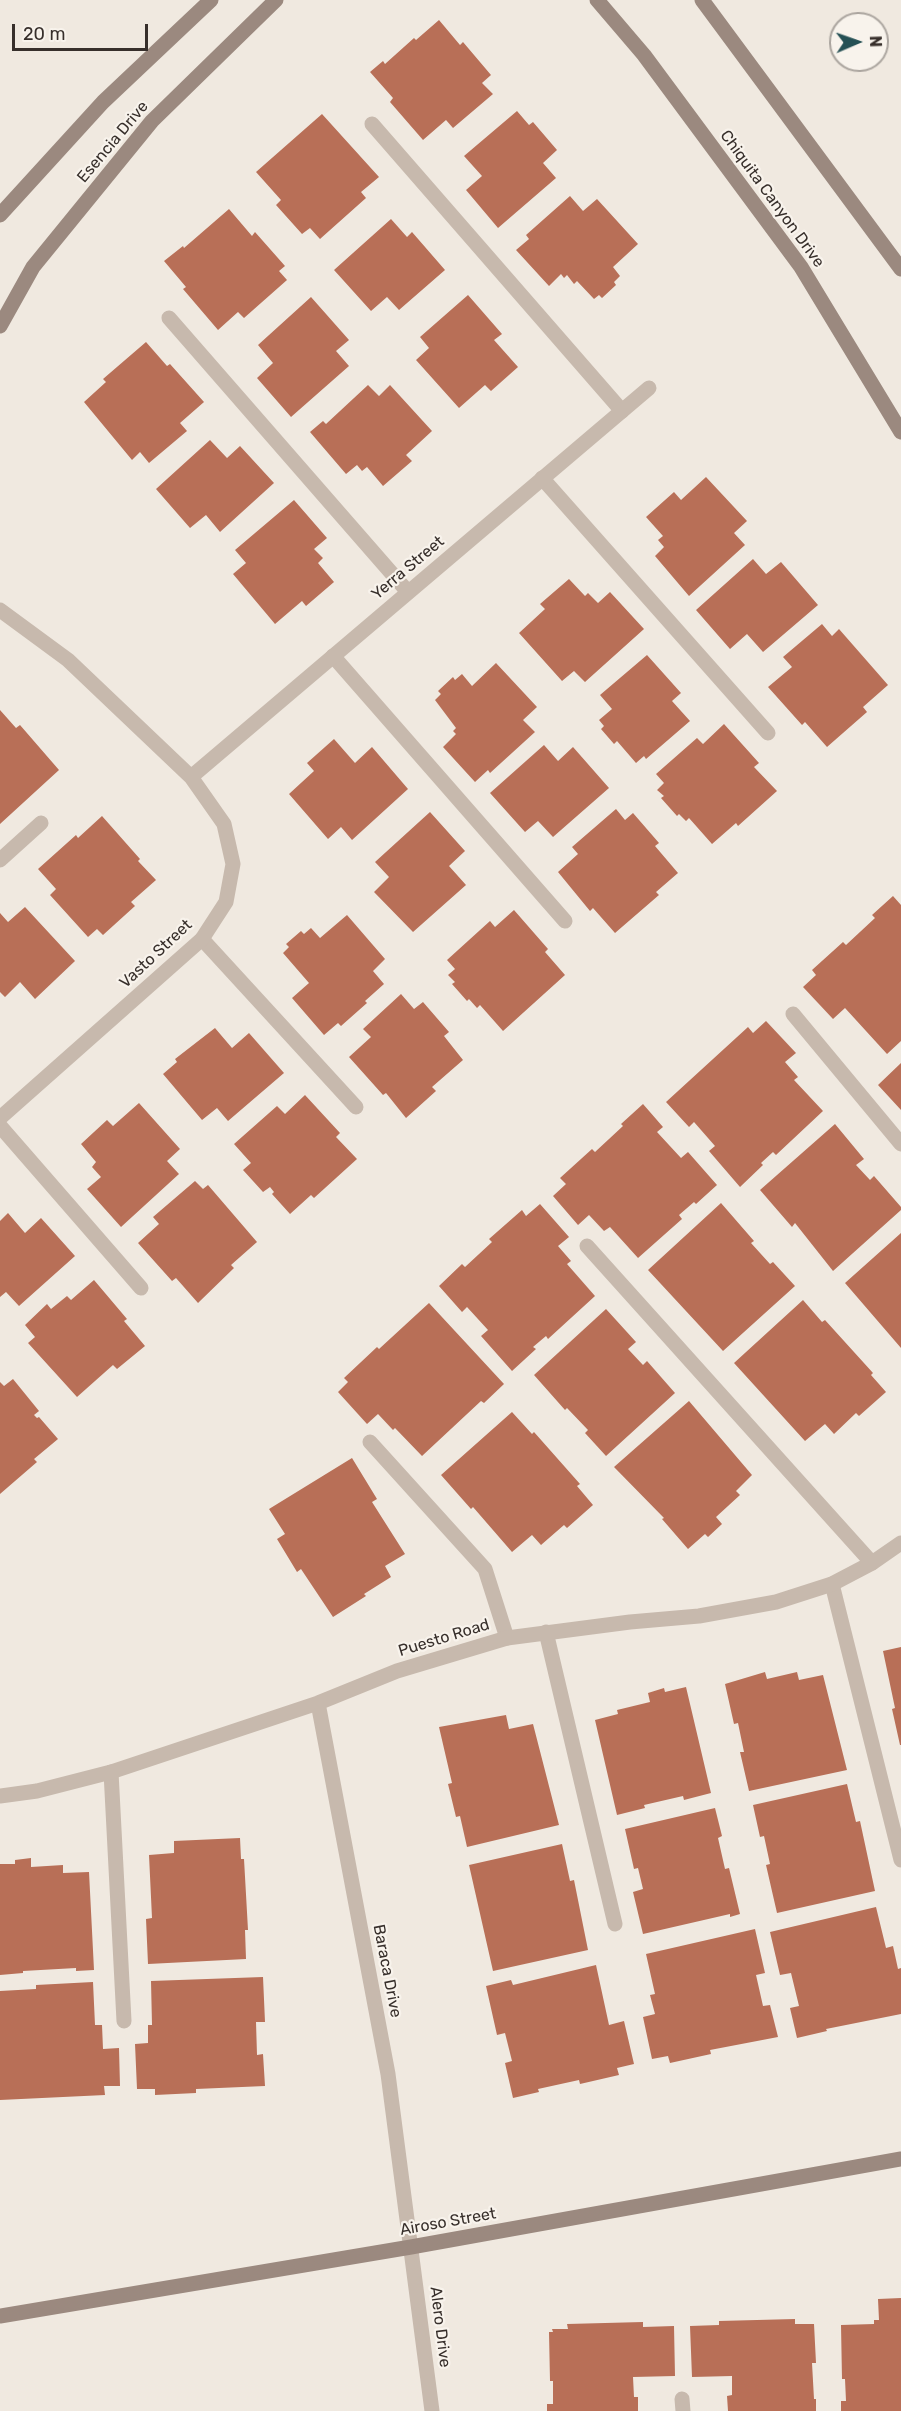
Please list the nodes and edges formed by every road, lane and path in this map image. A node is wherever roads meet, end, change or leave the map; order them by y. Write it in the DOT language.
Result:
graph roads {
  1 [pos="211,0"];
  2 [pos="276,0"];
  3 [pos="597,0"];
  4 [pos="702,0"];
  5 [pos="372,124"];
  6 [pos="0,215"];
  7 [pos="901,269"];
  8 [pos="169,318"];
  9 [pos="0,326"];
  10 [pos="649,388"];
  11 [pos="622,411"];
  12 [pos="901,432"];
  13 [pos="542,478"];
  14 [pos="408,592"];
  15 [pos="0,610"];
  16 [pos="333,656"];
  17 [pos="768,733"];
  18 [pos="191,777"];
  19 [pos="41,823"];
  20 [pos="0,860"];
  21 [pos="565,921"];
  22 [pos="202,939"];
  23 [pos="794,1014"];
  24 [pos="356,1107"];
  25 [pos="0,1118"];
  26 [pos="0,1126"];
  27 [pos="901,1144"];
  28 [pos="587,1246"];
  29 [pos="141,1288"];
  30 [pos="370,1442"];
  31 [pos="901,1543"];
  32 [pos="872,1563"];
  33 [pos="832,1584"];
  34 [pos="546,1632"];
  35 [pos="507,1638"];
  36 [pos="318,1703"];
  37 [pos="111,1772"];
  38 [pos="0,1796"];
  39 [pos="901,1860"];
  40 [pos="615,1924"];
  41 [pos="124,2020"];
  42 [pos="901,2159"];
  43 [pos="411,2247"];
  44 [pos="0,2316"];
  45 [pos="432,2411"];
  1 -- 6 [label="street, Esencia Drive"];
  2 -- 9 [label="street, Esencia Drive"];
  3 -- 12 [label="street, Chiquita Canyon Drive"];
  4 -- 7 [label="street"];
  5 -- 11 [label="street"];
  8 -- 14 [label="street"];
  10 -- 11 [label="street, Yerra Street"];
  11 -- 13 [label="street, Yerra Street"];
  13 -- 14 [label="street, Yerra Street"];
  13 -- 17 [label="street"];
  14 -- 16 [label="street, Yerra Street"];
  15 -- 18 [label="street, Vasto Street"];
  16 -- 18 [label="street, Yerra Street"];
  16 -- 21 [label="street"];
  18 -- 22 [label="street, Vasto Street"];
  19 -- 20 [label="street"];
  22 -- 24 [label="street"];
  22 -- 25 [label="street, Vasto Street"];
  23 -- 27 [label="street"];
  26 -- 29 [label="street"];
  28 -- 32 [label="street"];
  30 -- 35 [label="street"];
  31 -- 32 [label="street, Puesto Road"];
  32 -- 33 [label="street, Puesto Road"];
  33 -- 34 [label="street, Puesto Road"];
  33 -- 39 [label="street"];
  34 -- 35 [label="street, Puesto Road"];
  34 -- 40 [label="street"];
  35 -- 36 [label="street, Puesto Road"];
  36 -- 37 [label="street, Puesto Road"];
  36 -- 43 [label="street, Baraca Drive"];
  37 -- 38 [label="street, Puesto Road"];
  37 -- 41 [label="street"];
  42 -- 43 [label="street, Airoso Street"];
  43 -- 44 [label="street, Airoso Street"];
  43 -- 45 [label="street, Alero Drive"];
}
